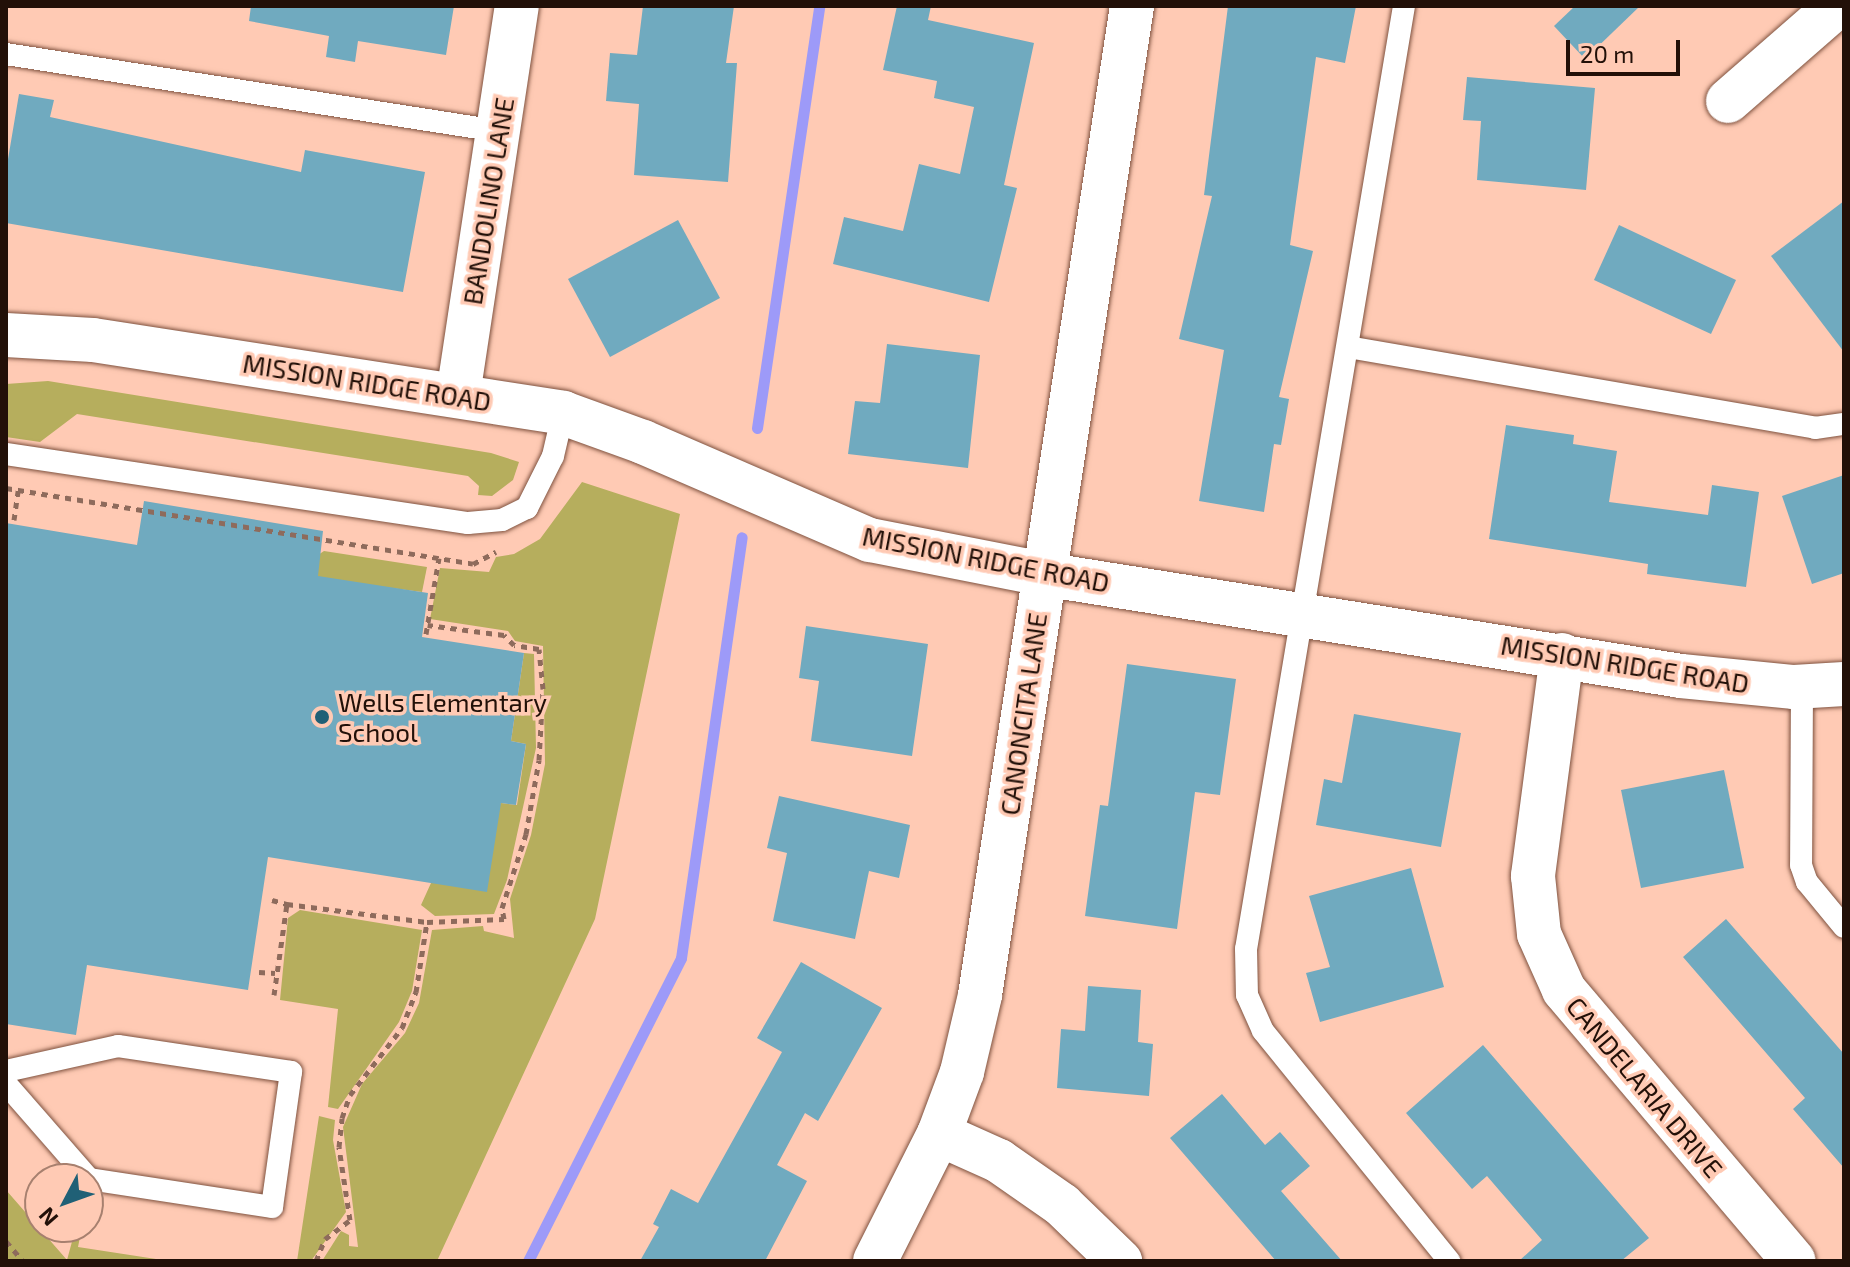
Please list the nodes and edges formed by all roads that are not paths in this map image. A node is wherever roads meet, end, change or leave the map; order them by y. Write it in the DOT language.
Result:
graph roads {
  1 [pos="517,6"];
  2 [pos="1132,6"];
  3 [pos="1404,6"];
  4 [pos="1837,6"];
  5 [pos="6,54"];
  6 [pos="1728,101"];
  7 [pos="499,131"];
  8 [pos="6,335"];
  9 [pos="1348,347"];
  10 [pos="458,395"];
  11 [pos="563,413"];
  12 [pos="1844,424"];
  13 [pos="6,454"];
  14 [pos="1043,574"];
  15 [pos="1304,615"];
  16 [pos="1562,655"];
  17 [pos="1823,685"];
  18 [pos="1844,927"];
  19 [pos="6,1071"];
  20 [pos="6,1084"];
  21 [pos="939,1134"];
  22 [pos="875,1261"];
  23 [pos="1120,1261"];
  24 [pos="1449,1261"];
  25 [pos="1794,1261"];
  1 -- 7 [label="street, BANDOLINO LANE"];
  2 -- 14 [label="street, CANONCITA LANE"];
  3 -- 9 [label="lane"];
  4 -- 6 [label="street"];
  5 -- 7 [label="lane"];
  7 -- 10 [label="street, BANDOLINO LANE"];
  8 -- 10 [label="street, MISSION RIDGE ROAD"];
  9 -- 12 [label="lane"];
  9 -- 15 [label="lane"];
  10 -- 11 [label="street, MISSION RIDGE ROAD"];
  11 -- 13 [label="lane"];
  11 -- 14 [label="street, MISSION RIDGE ROAD"];
  14 -- 15 [label="street, MISSION RIDGE ROAD"];
  14 -- 21 [label="street, CANONCITA LANE"];
  15 -- 16 [label="street, MISSION RIDGE ROAD"];
  15 -- 24 [label="lane"];
  16 -- 17 [label="street, MISSION RIDGE ROAD"];
  16 -- 25 [label="street, CANDELARIA DRIVE"];
  17 -- 18 [label="lane"];
  19 -- 20 [label="lane"];
  21 -- 22 [label="street, CANONCITA LANE"];
  21 -- 23 [label="street"];
}
